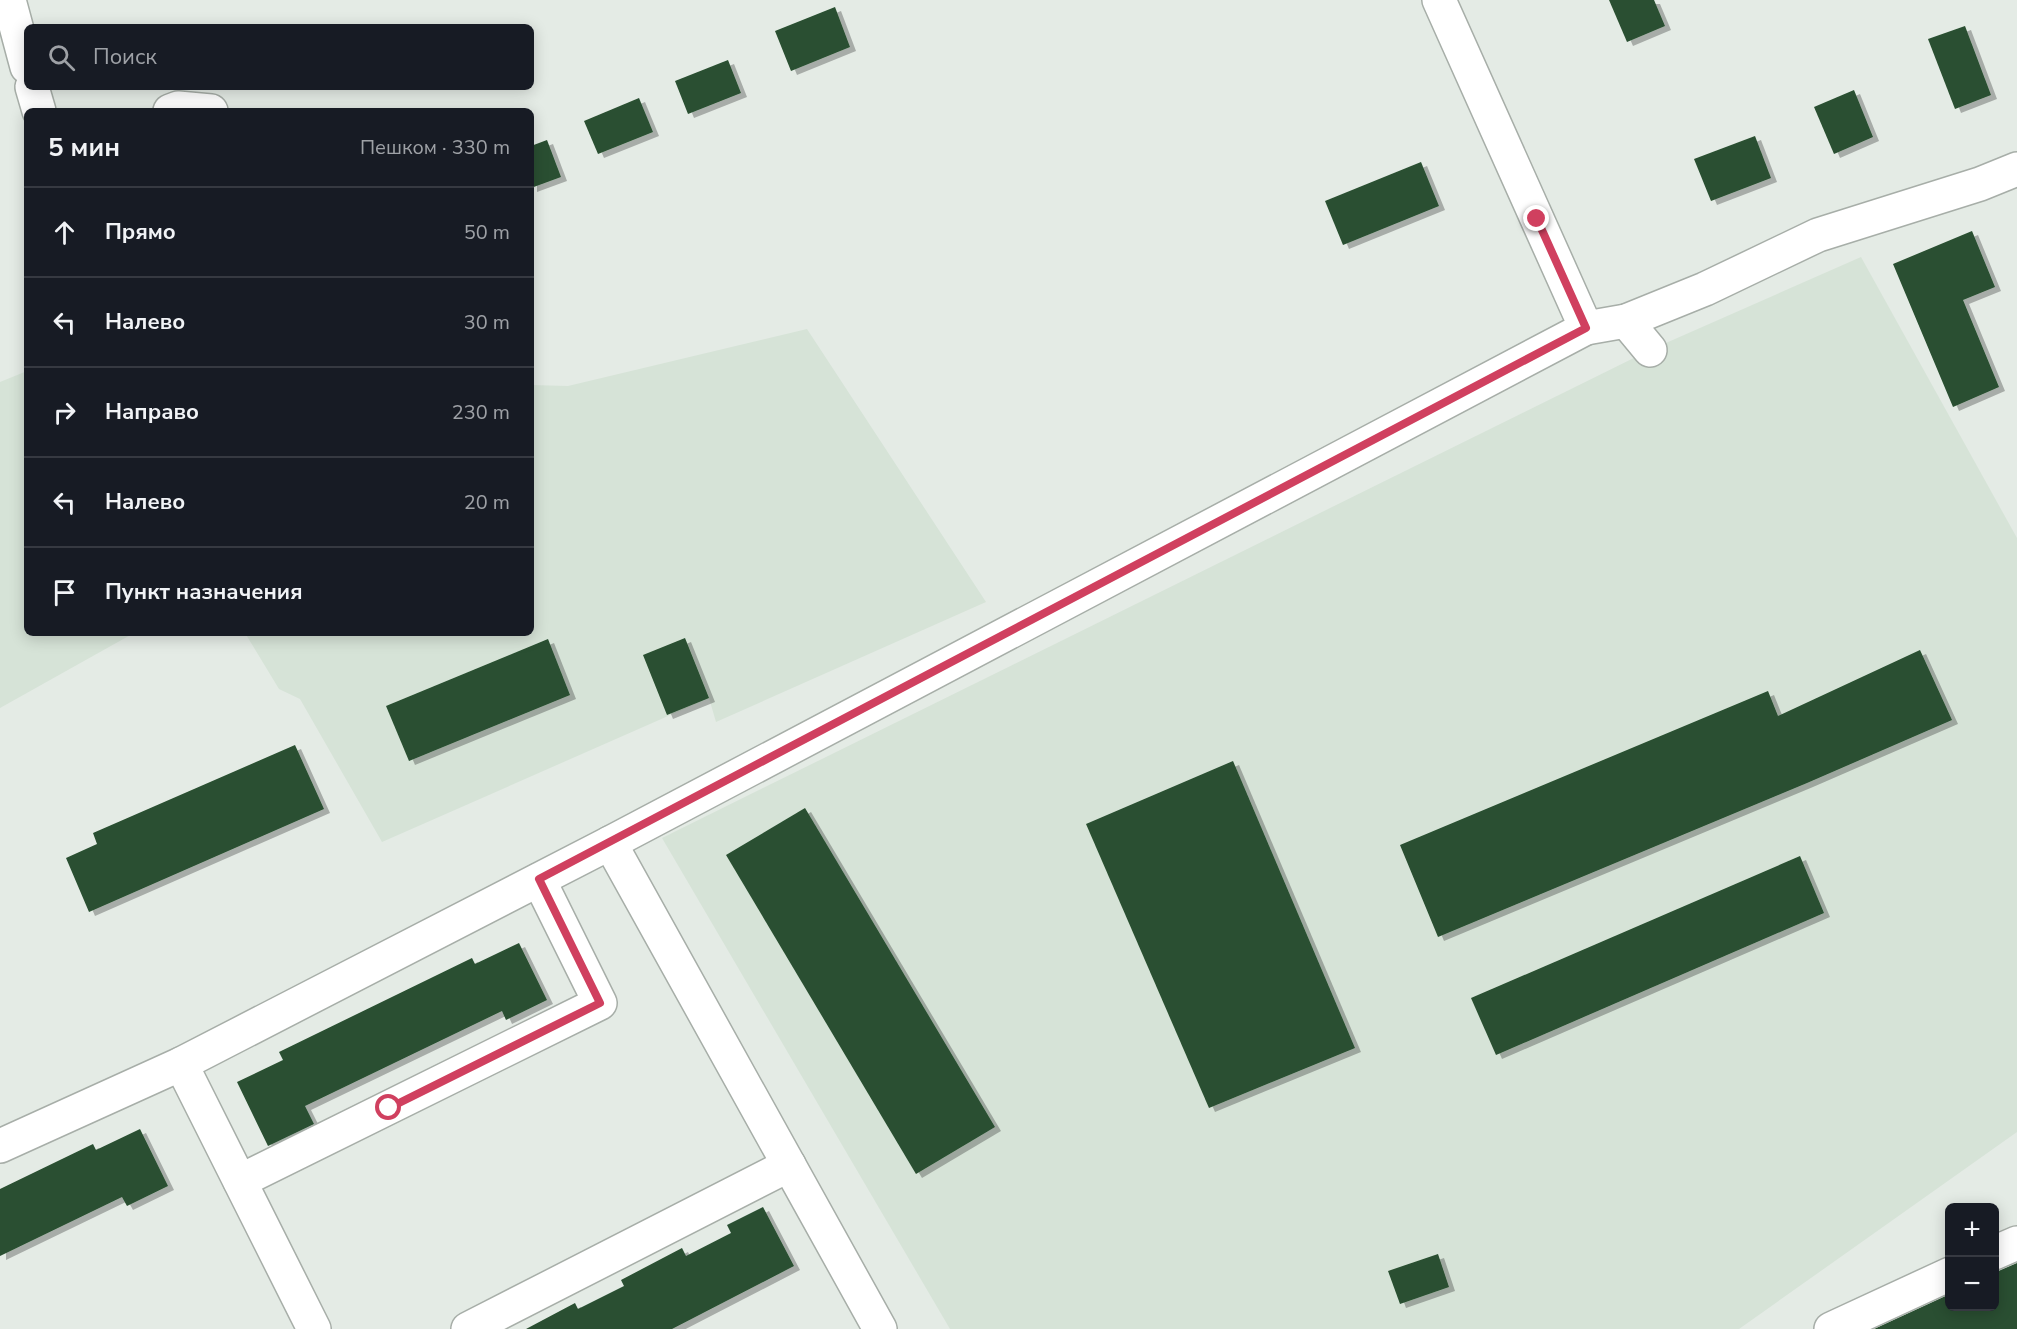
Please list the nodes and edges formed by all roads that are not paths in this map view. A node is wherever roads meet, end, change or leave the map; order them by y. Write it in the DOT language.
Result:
graph roads {
  1 [pos="9,0"];
  2 [pos="1439,0"];
  3 [pos="24,56"];
  4 [pos="33,90"];
  5 [pos="38,108"];
  6 [pos="2017,169"];
  7 [pos="1626,321"];
  8 [pos="1586,328"];
  9 [pos="1650,350"];
  10 [pos="609,843"];
  11 [pos="539,879"];
  12 [pos="181,1064"];
  13 [pos="0,1146"];
  14 [pos="789,1166"];
  15 [pos="240,1181"];
  16 [pos="2017,1243"];
  17 [pos="1999,1251"];
  18 [pos="1945,1276"];
  19 [pos="868,1323"];
  20 [pos="314,1329"];
  21 [pos="468,1329"];
  22 [pos="1830,1329"];
  1 -- 3 [label="street"];
  2 -- 8 [label="street"];
  4 -- 5 [label="street"];
  6 -- 7 [label="street"];
  7 -- 8 [label="street"];
  7 -- 9 [label="street"];
  8 -- 10 [label="street"];
  10 -- 11 [label="street"];
  10 -- 14 [label="street"];
  11 -- 12 [label="street"];
  11 -- 15 [label="street"];
  12 -- 13 [label="street"];
  12 -- 15 [label="street"];
  14 -- 19 [label="street"];
  14 -- 21 [label="street"];
  15 -- 20 [label="street"];
  16 -- 17 [label="street"];
  18 -- 22 [label="street"];
}
